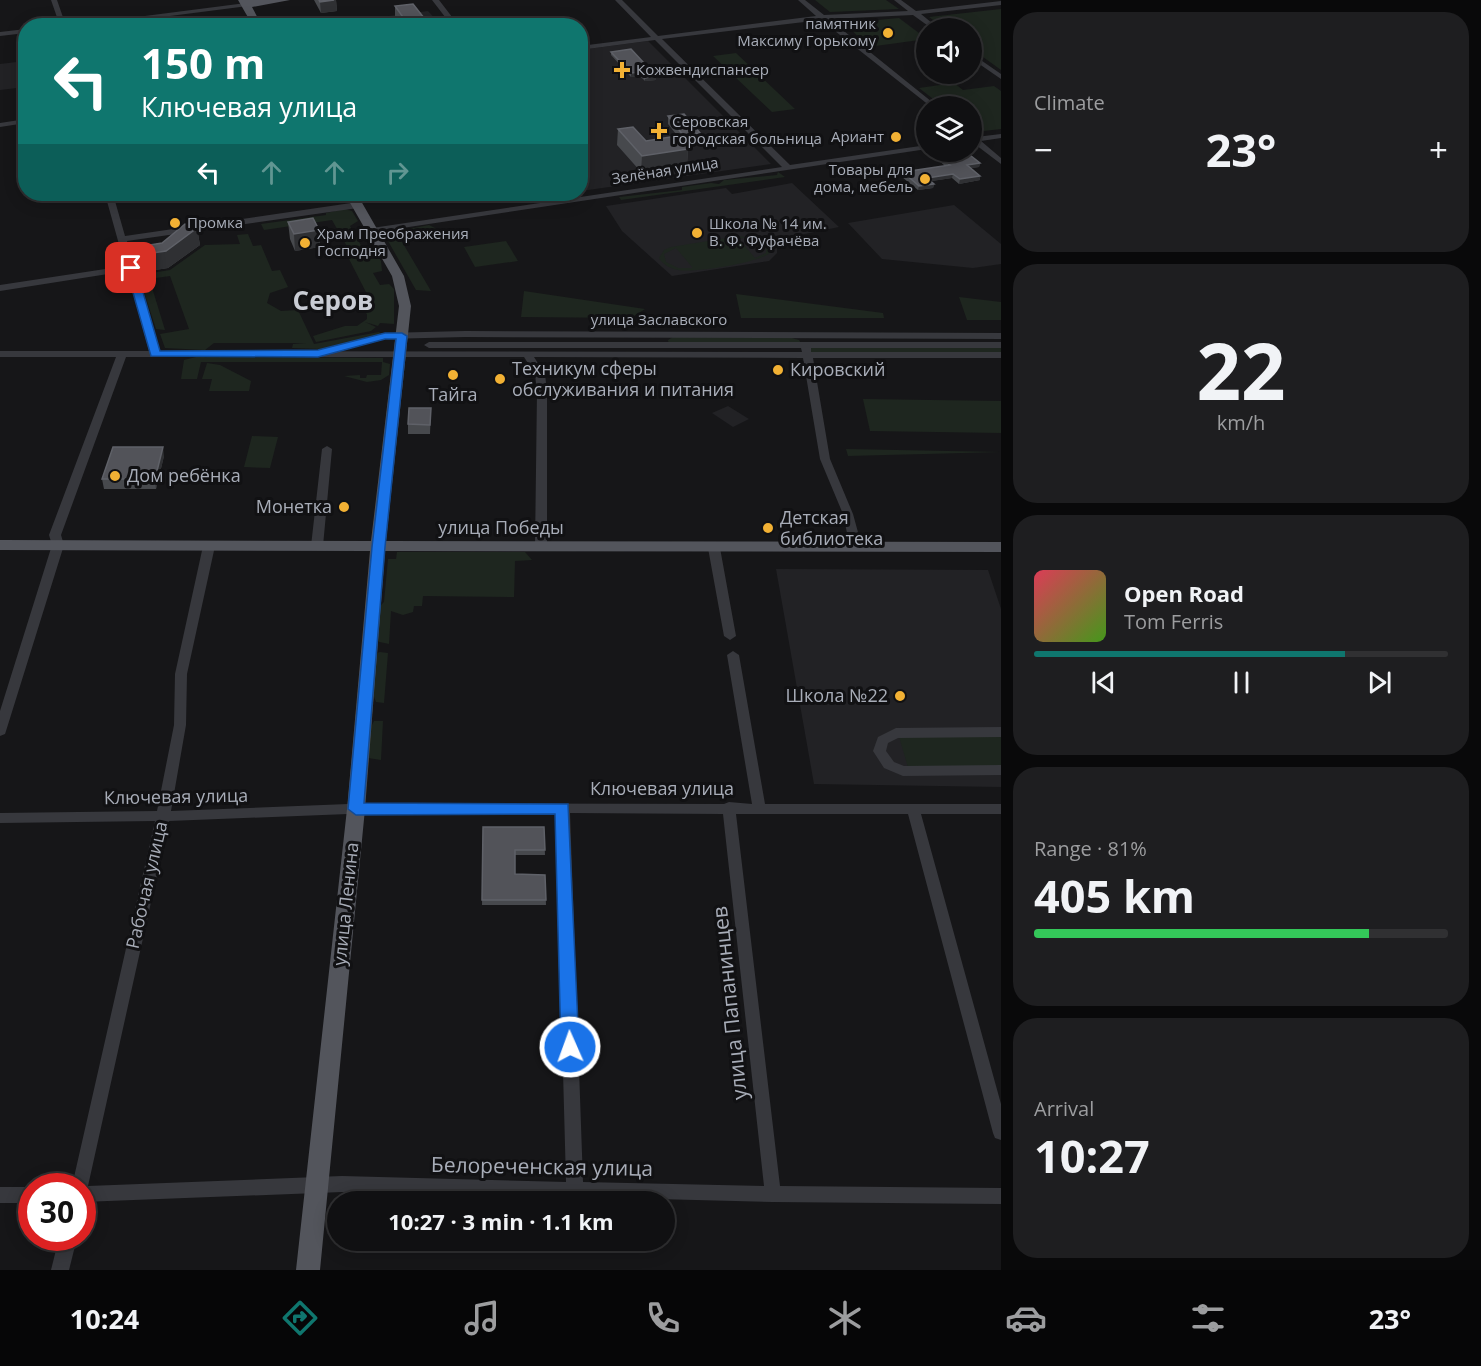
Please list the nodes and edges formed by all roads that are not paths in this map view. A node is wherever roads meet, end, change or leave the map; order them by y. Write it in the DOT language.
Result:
graph roads {
  1 [pos="54,0"];
  2 [pos="285,0"];
  3 [pos="435,0"];
  4 [pos="618,0"];
  5 [pos="801,0"];
  6 [pos="897,0"];
  7 [pos="244,2"];
  8 [pos="1001,3"];
  9 [pos="914,13"];
  10 [pos="823,17"];
  11 [pos="60,18"];
  12 [pos="128,18"];
  13 [pos="253,18"];
  14 [pos="450,18"];
  15 [pos="921,18"];
  16 [pos="18,32"];
  17 [pos="0,34"];
  18 [pos="655,39"];
  19 [pos="588,47"];
  20 [pos="982,63"];
  21 [pos="1001,77"];
  22 [pos="922,96"];
  23 [pos="18,122"];
  24 [pos="0,125"];
  25 [pos="1001,135"];
  26 [pos="982,138"];
  27 [pos="982,146"];
  28 [pos="916,149"];
  29 [pos="1001,162"];
  30 [pos="788,168"];
  31 [pos="588,198"];
  32 [pos="111,201"];
  33 [pos="355,201"];
  34 [pos="570,201"];
  35 [pos="357,205"];
  36 [pos="372,231"];
  37 [pos="122,239"];
  38 [pos="131,268"];
  39 [pos="0,288"];
  40 [pos="402,336"];
  41 [pos="1001,336"];
  42 [pos="420,345"];
  43 [pos="805,345"];
  44 [pos="1001,345"];
  45 [pos="318,353"];
  46 [pos="399,353"];
  47 [pos="0,354"];
  48 [pos="122,354"];
  49 [pos="155,354"];
  50 [pos="527,354"];
  51 [pos="1001,355"];
  52 [pos="327,449"];
  53 [pos="0,545"];
  54 [pos="58,545"];
  55 [pos="209,546"];
  56 [pos="317,546"];
  57 [pos="378,547"];
  58 [pos="541,547"];
  59 [pos="856,547"];
  60 [pos="1001,547"];
  61 [pos="714,548"];
  62 [pos="730,636"];
  63 [pos="733,655"];
  64 [pos="0,731"];
  65 [pos="1001,732"];
  66 [pos="1001,770"];
  67 [pos="729,807"];
  68 [pos="759,807"];
  69 [pos="563,808"];
  70 [pos="356,809"];
  71 [pos="913,809"];
  72 [pos="1001,809"];
  73 [pos="163,816"];
  74 [pos="0,818"];
  75 [pos="1001,1133"];
  76 [pos="83,1173"];
  77 [pos="317,1185"];
  78 [pos="574,1191"];
  79 [pos="96,1193"];
  80 [pos="675,1193"];
  81 [pos="773,1194"];
  82 [pos="0,1195"];
  83 [pos="18,1195"];
  84 [pos="1001,1196"];
  85 [pos="65,1251"];
  86 [pos="60,1270"];
  87 [pos="308,1270"];
  1 -- 11 [label="street"];
  2 -- 7 [label="main road"];
  3 -- 14 [label="street"];
  4 -- 18 [label="street"];
  5 -- 10 [label="street"];
  6 -- 9 [label="street"];
  7 -- 12 [label="street"];
  7 -- 13 [label="main road"];
  8 -- 9 [label="street"];
  9 -- 10 [label="street"];
  9 -- 15 [label="street"];
  10 -- 18 [label="street"];
  10 -- 22 [label="street"];
  16 -- 17 [label="street"];
  18 -- 19 [label="street"];
  18 -- 30 [label="street"];
  20 -- 21 [label="street"];
  23 -- 24 [label="street"];
  25 -- 26 [label="street"];
  27 -- 29 [label="street"];
  28 -- 30 [label="street, Зелёная улица"];
  30 -- 31 [label="street, Зелёная улица"];
  32 -- 37 [label="street"];
  33 -- 35 [label="main road, улица Ленина"];
  34 -- 36 [label="street, Зелёная улица"];
  35 -- 36 [label="main road, улица Ленина"];
  35 -- 37 [label="street"];
  36 -- 40 [label="main road, улица Ленина"];
  37 -- 38 [label="street"];
  38 -- 39 [label="street"];
  38 -- 49 [label="street"];
  40 -- 43 [label="street, улица Заславского"];
  40 -- 45 [label="street, улица Заславского"];
  40 -- 46 [label="main road, улица Ленина"];
  41 -- 43 [label="street, улица Заславского"];
  42 -- 43 [label="street, улица Заславского"];
  43 -- 44 [label="street, улица Заславского"];
  43 -- 50 [label="street, улица Заславского"];
  43 -- 51 [label="street, улица Заславского"];
  43 -- 59 [label="street"];
  45 -- 46 [label="street, улица Заславского"];
  45 -- 49 [label="street, улица Заславского"];
  46 -- 50 [label="street, улица Заславского"];
  46 -- 57 [label="main road, улица Ленина"];
  47 -- 48 [label="street, улица Заславского"];
  48 -- 49 [label="street, улица Заславского"];
  48 -- 54 [label="street"];
  50 -- 58 [label="street"];
  52 -- 56 [label="street"];
  53 -- 54 [label="main road, улица Победы"];
  54 -- 55 [label="main road, улица Победы"];
  54 -- 64 [label="street"];
  55 -- 56 [label="main road, улица Победы"];
  55 -- 73 [label="street, Рабочая улица"];
  56 -- 57 [label="main road, улица Победы"];
  57 -- 58 [label="main road, улица Победы"];
  57 -- 70 [label="main road, улица Ленина"];
  58 -- 61 [label="main road, улица Победы"];
  59 -- 60 [label="main road, улица Победы"];
  59 -- 61 [label="main road, улица Победы"];
  61 -- 62 [label="street"];
  63 -- 68 [label="street"];
  65 -- 66 [label="street"];
  67 -- 68 [label="street, Ключевая улица"];
  67 -- 69 [label="street, Ключевая улица"];
  67 -- 81 [label="street, улица Папанинцев"];
  68 -- 71 [label="street, Ключевая улица"];
  69 -- 70 [label="street, Ключевая улица"];
  69 -- 78 [label="street"];
  70 -- 73 [label="street, Ключевая улица"];
  70 -- 77 [label="main road, улица Ленина"];
  71 -- 72 [label="street, Ключевая улица"];
  71 -- 75 [label="street"];
  73 -- 74 [label="street, Ключевая улица"];
  73 -- 76 [label="street, Рабочая улица"];
  77 -- 78 [label="street, Белореченская улица"];
  77 -- 79 [label="street, Белореченская улица"];
  77 -- 87 [label="main road, улица Ленина"];
  80 -- 81 [label="street, Белореченская улица"];
  81 -- 84 [label="street, Белореченская улица"];
  82 -- 83 [label="street"];
  85 -- 86 [label="street"];
}
